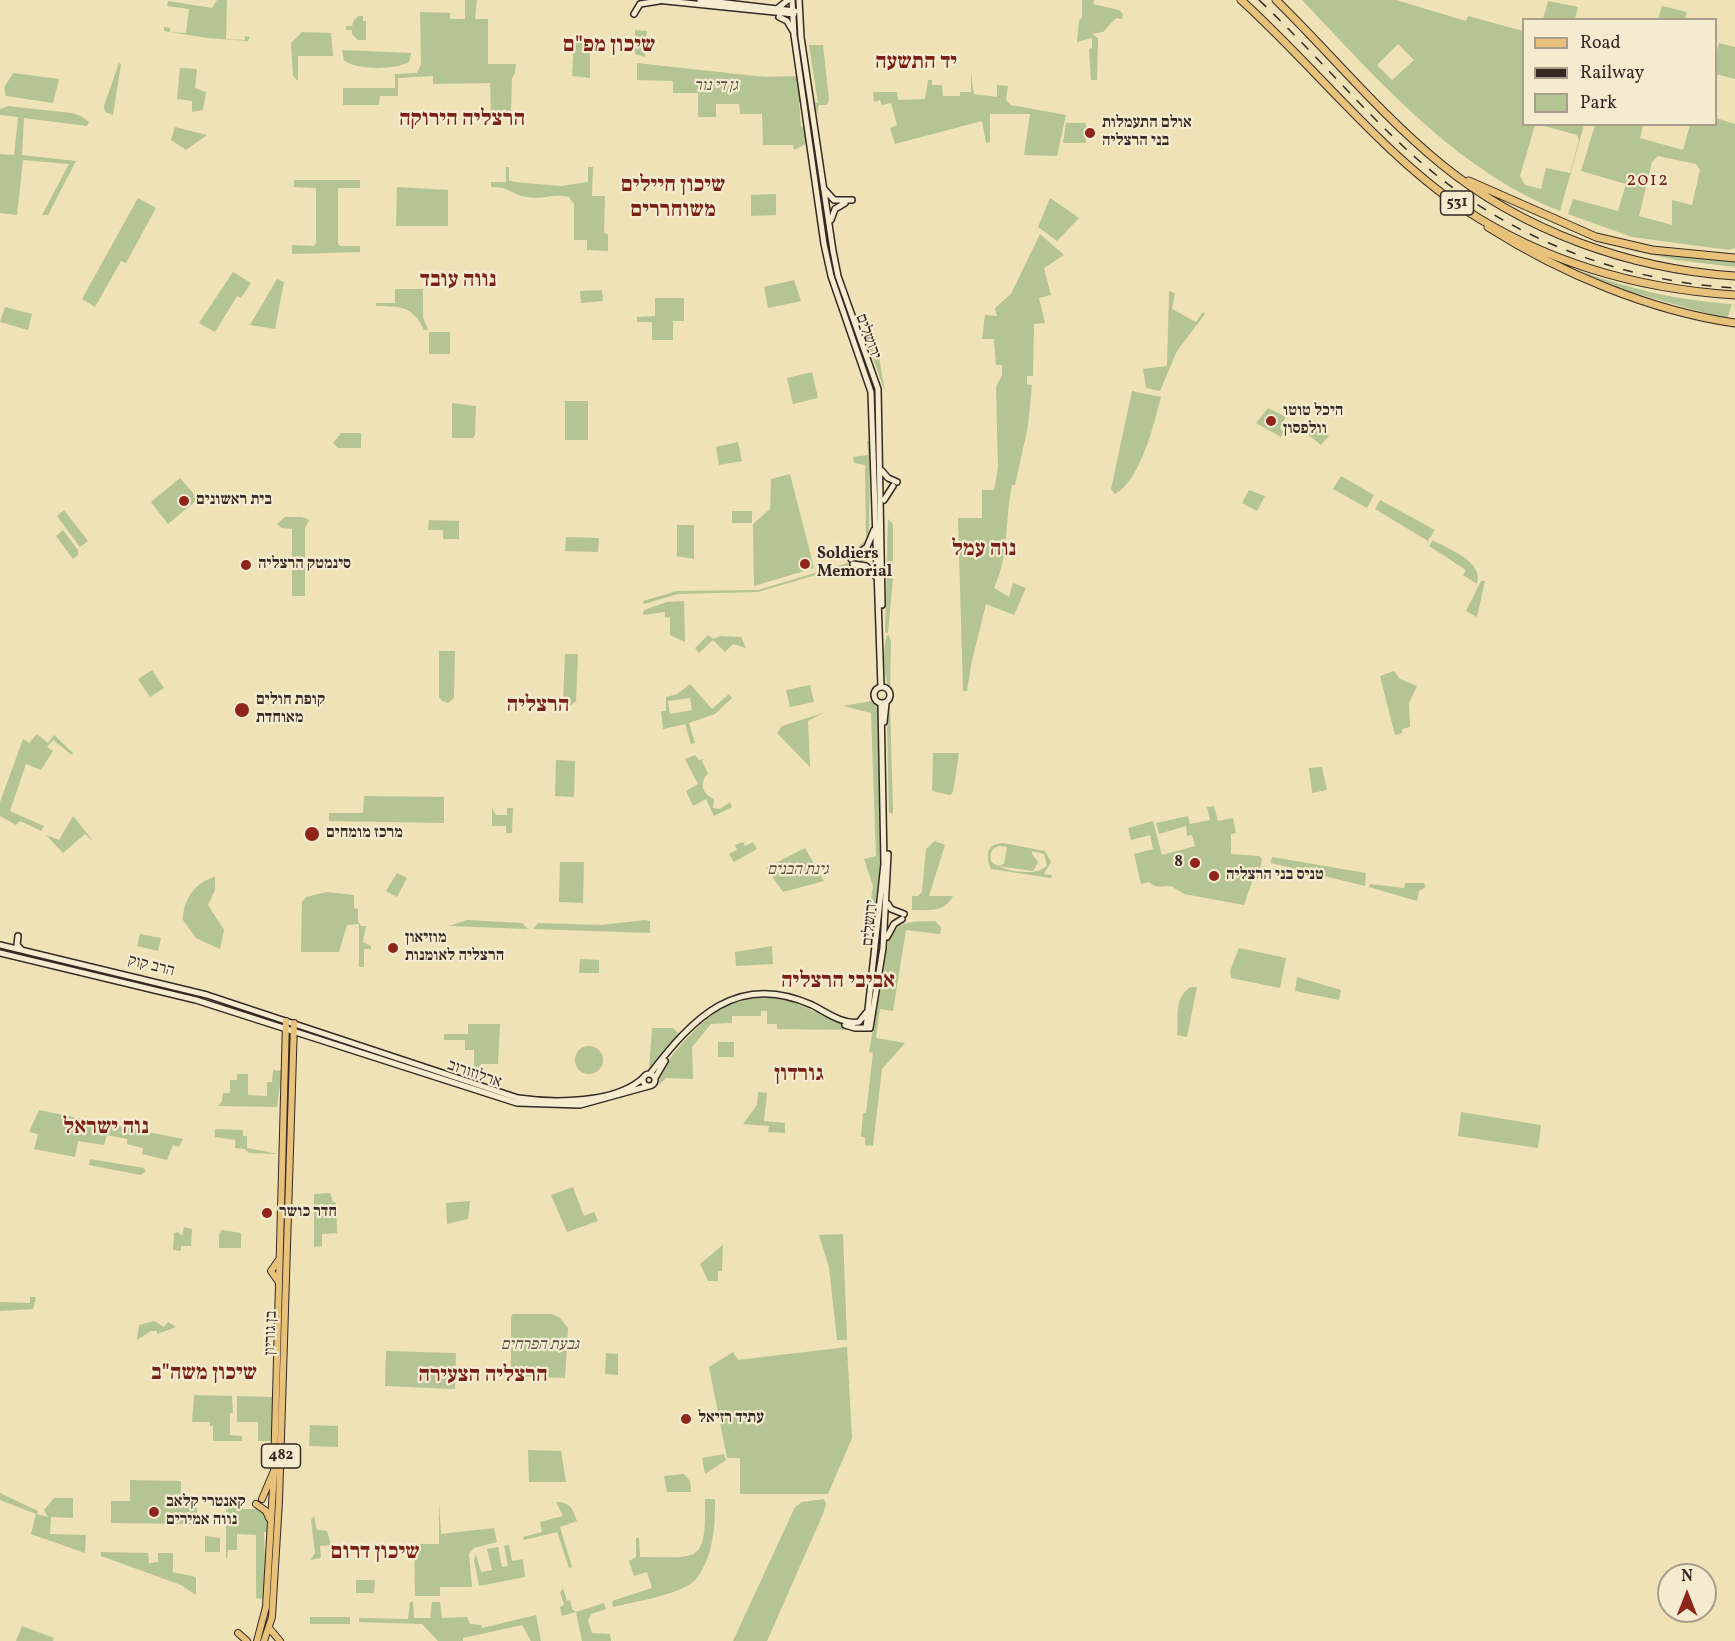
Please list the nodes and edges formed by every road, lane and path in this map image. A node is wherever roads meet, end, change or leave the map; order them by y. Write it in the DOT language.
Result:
graph roads {
  1 [pos="656,0"];
  2 [pos="700,0"];
  3 [pos="790,0"];
  4 [pos="800,0"];
  5 [pos="1241,0"];
  6 [pos="1276,0"];
  7 [pos="660,1"];
  8 [pos="775,9"];
  9 [pos="745,10"];
  10 [pos="792,12"];
  11 [pos="800,12"];
  12 [pos="634,14"];
  13 [pos="794,35"];
  14 [pos="1455,174"];
  15 [pos="824,187"];
  16 [pos="852,200"];
  17 [pos="845,203"];
  18 [pos="1465,209"];
  19 [pos="830,228"];
  20 [pos="1735,256"];
  21 [pos="1735,276"];
  22 [pos="1735,295"];
  23 [pos="1735,323"];
  24 [pos="881,469"];
  25 [pos="882,511"];
  26 [pos="874,529"];
  27 [pos="879,580"];
  28 [pos="883,687"];
  29 [pos="883,703"];
  30 [pos="885,820"];
  31 [pos="887,898"];
  32 [pos="18,936"];
  33 [pos="0,945"];
  34 [pos="884,948"];
  35 [pos="22,950"];
  36 [pos="0,952"];
  37 [pos="867,1009"];
  38 [pos="281,1014"];
  39 [pos="272,1016"];
  40 [pos="847,1023"];
  41 [pos="290,1025"];
  42 [pos="867,1028"];
  43 [pos="650,1077"];
  44 [pos="649,1086"];
  45 [pos="274,1470"];
  46 [pos="262,1499"];
  47 [pos="256,1504"];
  48 [pos="271,1525"];
  49 [pos="266,1628"];
  50 [pos="238,1633"];
  51 [pos="258,1638"];
  52 [pos="247,1641"];
  53 [pos="280,1641"];
  1 -- 7 [label="main road"];
  2 -- 8 [label="main road"];
  3 -- 8 [label="main road"];
  3 -- 10 [label="main road, ירושלים"];
  4 -- 11 [label="main road, ירושלים"];
  5 -- 18 [label="highway, 531"];
  6 -- 14 [label="highway, 531"];
  7 -- 9 [label="main road"];
  7 -- 12 [label="main road"];
  8 -- 10 [label="main road"];
  9 -- 10 [label="main road"];
  9 -- 13 [label="main road"];
  10 -- 11 [label="main road"];
  10 -- 13 [label="main road, ירושלים"];
  11 -- 15 [label="main road, ירושלים"];
  13 -- 26 [label="main road, ירושלים"];
  14 -- 20 [label="highway"];
  14 -- 21 [label="highway, 531"];
  15 -- 16 [label="main road"];
  15 -- 19 [label="main road, ירושלים"];
  17 -- 19 [label="main road"];
  18 -- 22 [label="highway, 531"];
  18 -- 23 [label="highway"];
  19 -- 24 [label="main road, ירושלים"];
  24 -- 25 [label="main road, ירושלים"];
  24 -- 25 [label="main road"];
  25 -- 28 [label="main road, ירושלים"];
  26 -- 27 [label="main road, ירושלים"];
  26 -- 27 [label="main road"];
  27 -- 28 [label="main road, ירושלים"];
  28 -- 29 [label="main road"];
  28 -- 29 [label="main road"];
  29 -- 30 [label="main road, ירושלים"];
  30 -- 31 [label="main road, ירושלים"];
  30 -- 37 [label="main road, ירושלים"];
  31 -- 34 [label="main road, ירושלים"];
  31 -- 34 [label="main road"];
  32 -- 35 [label="main road"];
  33 -- 35 [label="main road, הרב קוק"];
  34 -- 42 [label="main road, ירושלים"];
  35 -- 39 [label="main road, הרב קוק"];
  36 -- 41 [label="main road, הרב קוק"];
  37 -- 40 [label="main road"];
  37 -- 42 [label="main road, ירושלים"];
  38 -- 39 [label="main road"];
  39 -- 41 [label="main road, הרב קוק"];
  40 -- 42 [label="main road, ארלוזורוב"];
  40 -- 43 [label="main road, ארלוזורוב"];
  41 -- 43 [label="main road, ארלוזורוב"];
  41 -- 44 [label="main road, ארלוזורוב"];
  41 -- 45 [label="main road, בן גוריון / 482"];
  41 -- 49 [label="main road, בן גוריון / 482"];
  42 -- 43 [label="main road"];
  43 -- 44 [label="main road"];
  43 -- 44 [label="main road"];
  45 -- 46 [label="main road"];
  45 -- 48 [label="main road, בן גוריון / 482"];
  47 -- 48 [label="main road"];
  48 -- 49 [label="main road, בן גוריון / 482"];
  49 -- 51 [label="main road, בן גוריון / 482"];
  49 -- 51 [label="main road"];
  49 -- 53 [label="main road"];
  50 -- 52 [label="main road"];
}
